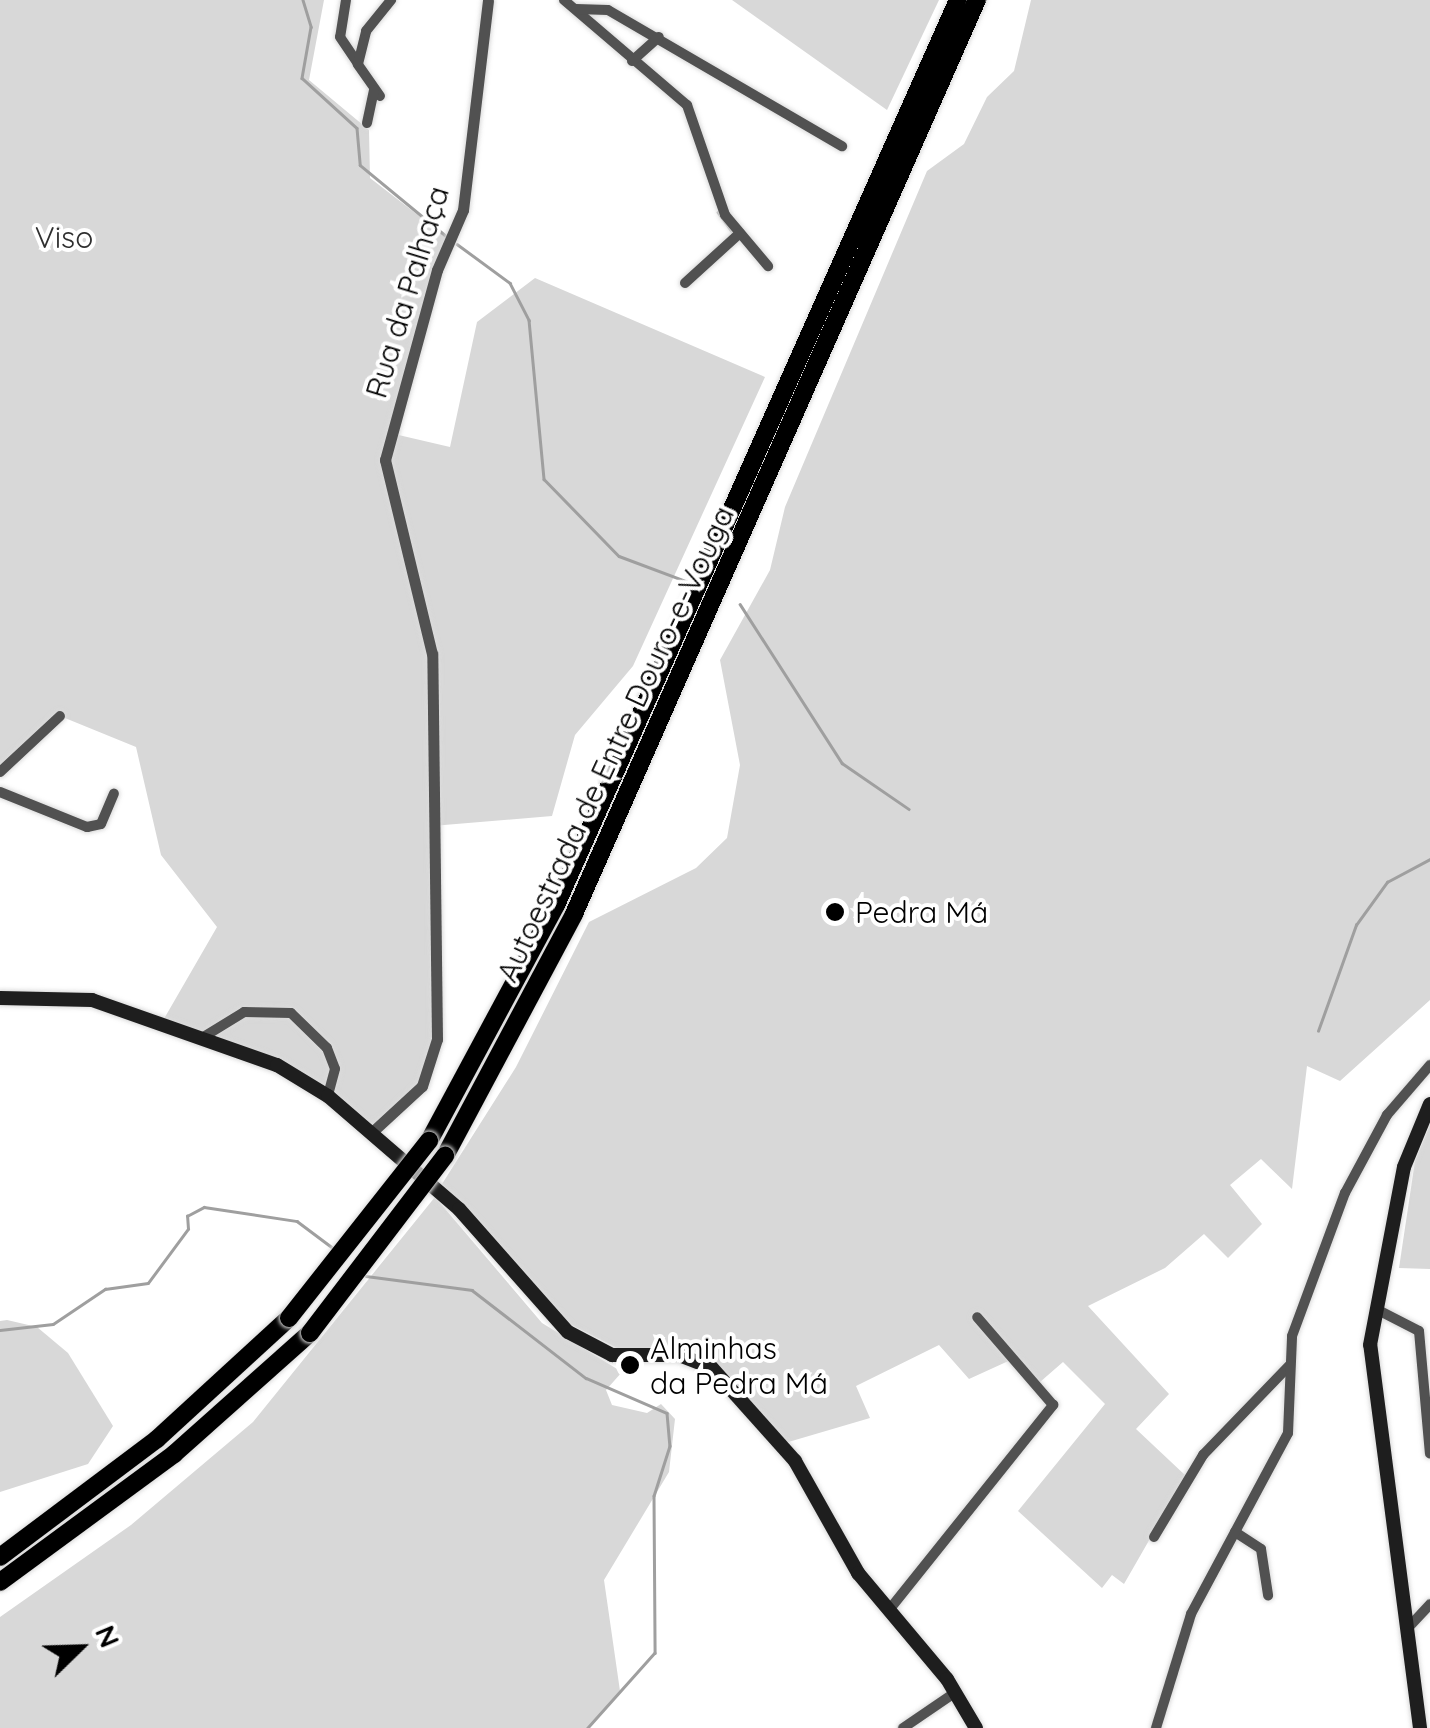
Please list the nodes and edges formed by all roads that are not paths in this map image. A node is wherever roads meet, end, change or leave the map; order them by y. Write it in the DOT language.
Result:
graph roads {
  1 [pos="346,0"];
  2 [pos="391,0"];
  3 [pos="488,0"];
  4 [pos="564,0"];
  5 [pos="958,0"];
  6 [pos="977,0"];
  7 [pos="576,10"];
  8 [pos="658,37"];
  9 [pos="632,62"];
  10 [pos="358,64"];
  11 [pos="368,123"];
  12 [pos="842,146"];
  13 [pos="740,233"];
  14 [pos="768,266"];
  15 [pos="686,283"];
  16 [pos="60,716"];
  17 [pos="0,772"];
  18 [pos="0,792"];
  19 [pos="114,794"];
  20 [pos="0,998"];
  21 [pos="205,1036"];
  22 [pos="1430,1066"];
  23 [pos="328,1096"];
  24 [pos="1430,1104"];
  25 [pos="372,1133"];
  26 [pos="1378,1310"];
  27 [pos="977,1318"];
  28 [pos="1290,1365"];
  29 [pos="1430,1454"];
  30 [pos="1235,1532"];
  31 [pos="1154,1537"];
  32 [pos="0,1557"];
  33 [pos="0,1582"];
  34 [pos="1268,1595"];
  35 [pos="1430,1604"];
  36 [pos="888,1610"];
  37 [pos="1406,1629"];
  38 [pos="956,1692"];
  39 [pos="902,1728"];
  40 [pos="976,1728"];
  41 [pos="1156,1728"];
  42 [pos="1420,1728"];
  1 -- 10 [label="street"];
  2 -- 10 [label="street"];
  3 -- 25 [label="street, Rua da Palhaça"];
  4 -- 7 [label="street"];
  5 -- 32 [label="highway, Autoestrada de Entre Douro-e-Vouga, bridge"];
  6 -- 33 [label="highway, Autoestrada de Entre Douro-e-Vouga, bridge"];
  7 -- 8 [label="street"];
  7 -- 9 [label="street"];
  8 -- 9 [label="street"];
  8 -- 12 [label="street"];
  9 -- 13 [label="street"];
  10 -- 11 [label="street"];
  13 -- 14 [label="street"];
  13 -- 15 [label="street"];
  16 -- 17 [label="street"];
  18 -- 19 [label="street"];
  20 -- 21 [label="main road"];
  21 -- 23 [label="main road"];
  21 -- 23 [label="street"];
  22 -- 28 [label="street"];
  23 -- 25 [label="main road"];
  24 -- 26 [label="main road"];
  25 -- 36 [label="main road"];
  26 -- 29 [label="street"];
  26 -- 37 [label="main road"];
  27 -- 36 [label="street"];
  28 -- 30 [label="street"];
  28 -- 31 [label="street"];
  30 -- 34 [label="street"];
  30 -- 41 [label="street"];
  35 -- 37 [label="street"];
  36 -- 38 [label="main road"];
  37 -- 42 [label="main road"];
  38 -- 39 [label="street"];
  38 -- 40 [label="main road"];
}
